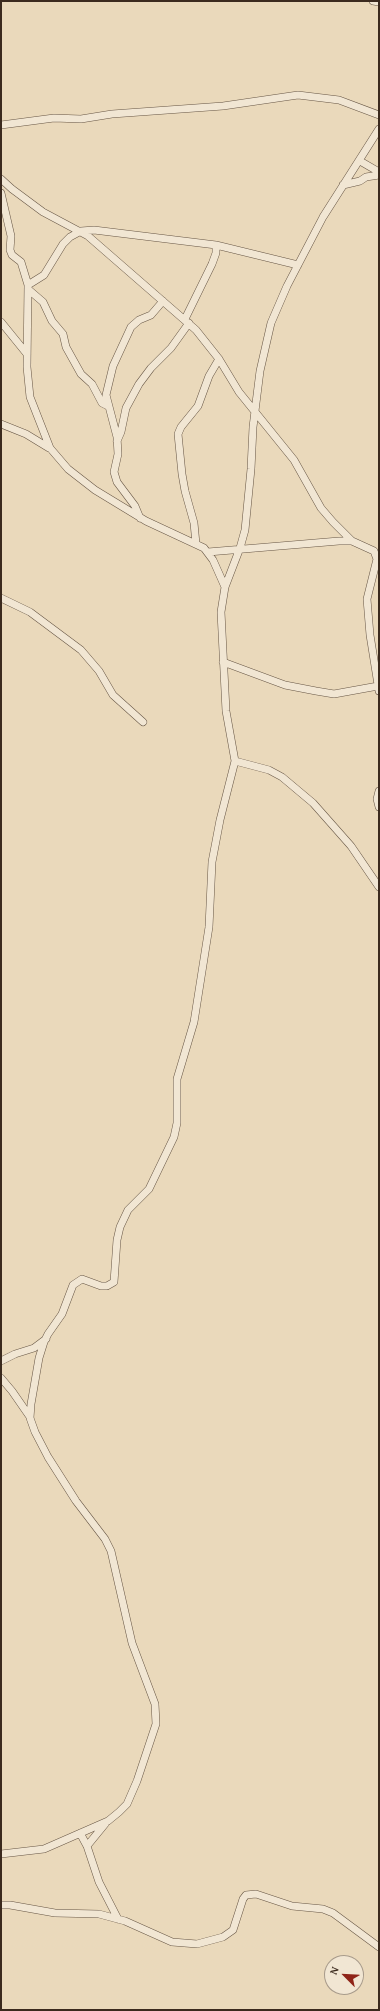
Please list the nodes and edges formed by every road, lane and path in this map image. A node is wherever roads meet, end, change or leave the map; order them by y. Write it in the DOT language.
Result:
graph roads {
  1 [pos="373,1"];
  2 [pos="379,2"];
  3 [pos="379,115"];
  4 [pos="1,125"];
  5 [pos="379,129"];
  6 [pos="360,161"];
  7 [pos="379,172"];
  8 [pos="379,175"];
  9 [pos="1,179"];
  10 [pos="343,185"];
  11 [pos="1,194"];
  12 [pos="4,217"];
  13 [pos="81,231"];
  14 [pos="216,245"];
  15 [pos="298,265"];
  16 [pos="28,288"];
  17 [pos="163,301"];
  18 [pos="187,321"];
  19 [pos="1,322"];
  20 [pos="27,354"];
  21 [pos="219,359"];
  22 [pos="108,406"];
  23 [pos="255,411"];
  24 [pos="1,424"];
  25 [pos="117,442"];
  26 [pos="50,448"];
  27 [pos="140,518"];
  28 [pos="352,541"];
  29 [pos="196,544"];
  30 [pos="240,548"];
  31 [pos="208,552"];
  32 [pos="225,587"];
  33 [pos="1,598"];
  34 [pos="223,662"];
  35 [pos="378,689"];
  36 [pos="143,722"];
  37 [pos="235,761"];
  38 [pos="379,791"];
  39 [pos="379,807"];
  40 [pos="379,887"];
  41 [pos="46,1339"];
  42 [pos="1,1361"];
  43 [pos="1,1378"];
  44 [pos="30,1418"];
  45 [pos="108,1821"];
  46 [pos="80,1833"];
  47 [pos="87,1846"];
  48 [pos="1,1854"];
  49 [pos="1,1906"];
  50 [pos="118,1919"];
  51 [pos="379,1947"];
  1 -- 2 [label="street"];
  3 -- 4 [label="street"];
  5 -- 6 [label="street"];
  6 -- 7 [label="street"];
  6 -- 10 [label="street"];
  8 -- 10 [label="street"];
  9 -- 13 [label="street"];
  10 -- 15 [label="street"];
  11 -- 12 [label="street"];
  12 -- 16 [label="street"];
  13 -- 14 [label="street"];
  13 -- 16 [label="street"];
  13 -- 17 [label="street"];
  14 -- 15 [label="street"];
  14 -- 18 [label="street"];
  15 -- 23 [label="street"];
  16 -- 20 [label="street"];
  16 -- 22 [label="street"];
  17 -- 18 [label="street"];
  17 -- 22 [label="street"];
  18 -- 21 [label="street"];
  18 -- 25 [label="street"];
  19 -- 20 [label="street"];
  20 -- 26 [label="street"];
  21 -- 23 [label="street"];
  21 -- 29 [label="street"];
  22 -- 25 [label="street"];
  23 -- 28 [label="street"];
  23 -- 30 [label="street"];
  24 -- 26 [label="street"];
  25 -- 27 [label="street"];
  26 -- 27 [label="street"];
  27 -- 29 [label="street"];
  28 -- 30 [label="street"];
  28 -- 35 [label="street"];
  29 -- 31 [label="street"];
  30 -- 31 [label="street"];
  30 -- 32 [label="street"];
  31 -- 32 [label="street"];
  32 -- 34 [label="street"];
  33 -- 36 [label="street"];
  34 -- 35 [label="street"];
  34 -- 37 [label="street"];
  37 -- 40 [label="street"];
  37 -- 41 [label="street"];
  38 -- 39 [label="street"];
  41 -- 42 [label="street"];
  41 -- 44 [label="street"];
  43 -- 44 [label="street"];
  44 -- 45 [label="street"];
  45 -- 46 [label="street"];
  45 -- 47 [label="street"];
  46 -- 47 [label="street"];
  46 -- 48 [label="street"];
  47 -- 50 [label="street"];
  49 -- 50 [label="street"];
  50 -- 51 [label="street"];
}
